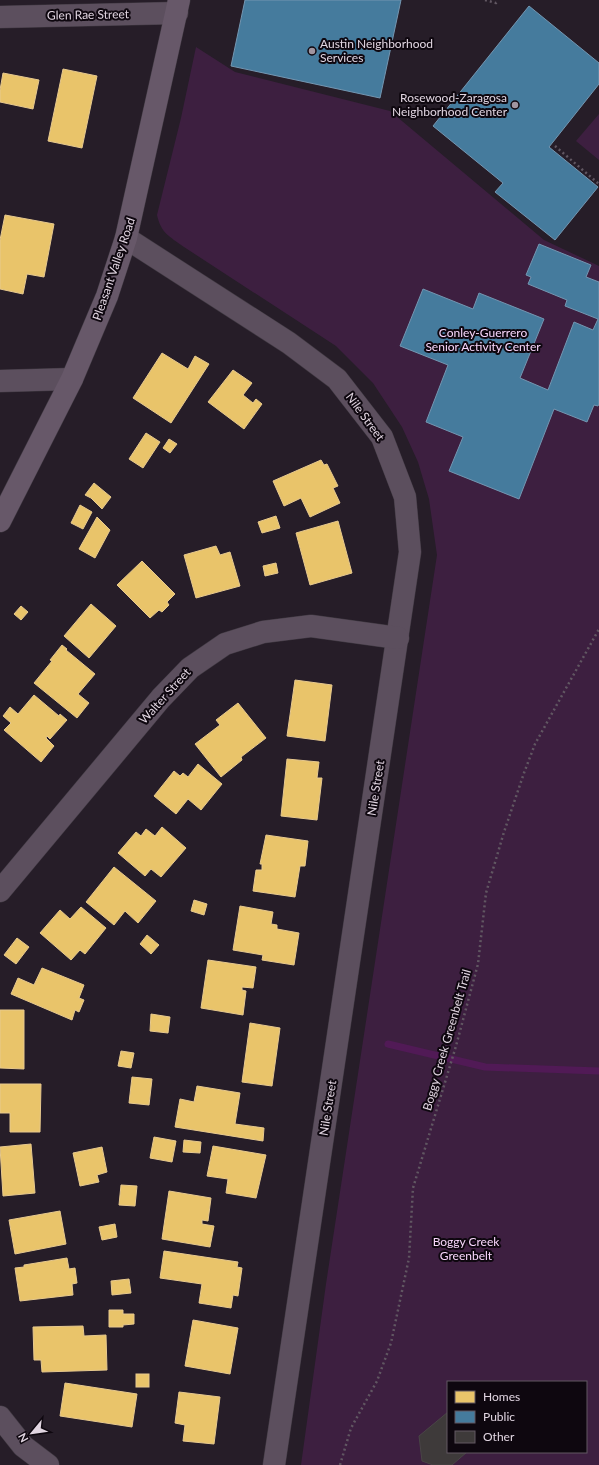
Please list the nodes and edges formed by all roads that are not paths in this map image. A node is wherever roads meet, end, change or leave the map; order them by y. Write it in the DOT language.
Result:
graph roads {
  1 [pos="178,6"];
  2 [pos="0,18"];
  3 [pos="126,238"];
  4 [pos="72,379"];
  5 [pos="0,381"];
  6 [pos="0,521"];
  7 [pos="398,638"];
  8 [pos="0,891"];
  9 [pos="0,1417"];
  10 [pos="48,1465"];
  11 [pos="274,1465"];
  1 -- 2 [label="street, Glen Rae Street"];
  1 -- 3 [label="main road, Pleasant Valley Road"];
  3 -- 4 [label="main road, Pleasant Valley Road"];
  3 -- 7 [label="street, Nile Street"];
  4 -- 5 [label="street"];
  4 -- 6 [label="main road, Pleasant Valley Road"];
  7 -- 8 [label="street, Walter Street"];
  7 -- 11 [label="street, Nile Street"];
  9 -- 10 [label="street"];
}
